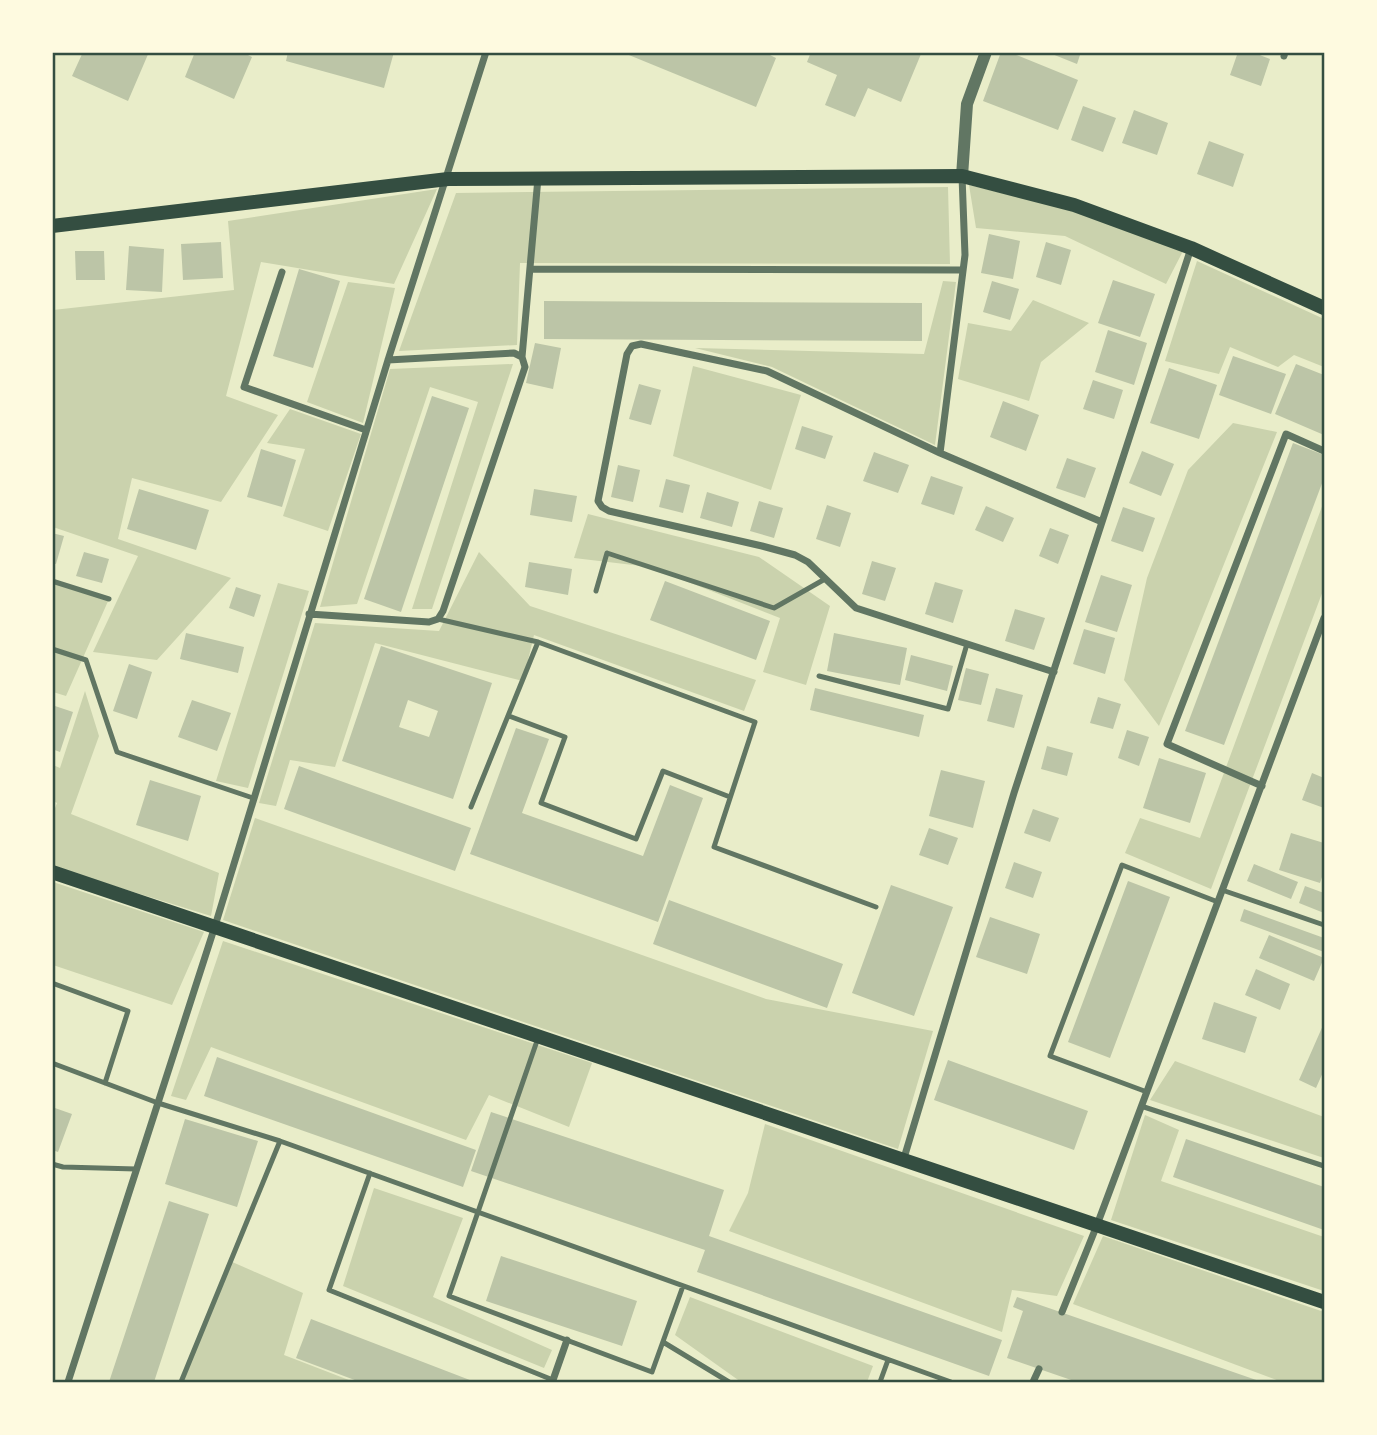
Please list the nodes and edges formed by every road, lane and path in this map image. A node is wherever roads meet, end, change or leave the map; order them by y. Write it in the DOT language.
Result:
graph roads {
  1 [pos="486,52"];
  2 [pos="986,52"];
  3 [pos="962,176"];
  4 [pos="448,178"];
  5 [pos="538,178"];
  6 [pos="52,226"];
  7 [pos="1191,248"];
  8 [pos="530,269"];
  9 [pos="963,270"];
  10 [pos="282,272"];
  11 [pos="1325,308"];
  12 [pos="523,357"];
  13 [pos="388,360"];
  14 [pos="366,430"];
  15 [pos="1325,451"];
  16 [pos="940,453"];
  17 [pos="1102,522"];
  18 [pos="825,579"];
  19 [pos="52,581"];
  20 [pos="596,591"];
  21 [pos="109,599"];
  22 [pos="309,614"];
  23 [pos="1325,618"];
  24 [pos="438,619"];
  25 [pos="538,642"];
  26 [pos="967,644"];
  27 [pos="52,649"];
  28 [pos="1054,672"];
  29 [pos="819,676"];
  30 [pos="509,716"];
  31 [pos="1262,786"];
  32 [pos="730,797"];
  33 [pos="253,799"];
  34 [pos="471,807"];
  35 [pos="52,872"];
  36 [pos="1222,890"];
  37 [pos="1218,902"];
  38 [pos="876,906"];
  39 [pos="1325,925"];
  40 [pos="215,926"];
  41 [pos="52,983"];
  42 [pos="539,1035"];
  43 [pos="52,1063"];
  44 [pos="105,1083"];
  45 [pos="1147,1092"];
  46 [pos="158,1103"];
  47 [pos="1141,1107"];
  48 [pos="280,1141"];
  49 [pos="904,1158"];
  50 [pos="52,1164"];
  51 [pos="1325,1166"];
  52 [pos="136,1170"];
  53 [pos="370,1173"];
  54 [pos="479,1212"];
  55 [pos="1097,1225"];
  56 [pos="683,1286"];
  57 [pos="1325,1302"];
  58 [pos="1062,1312"];
  59 [pos="566,1340"];
  60 [pos="663,1342"];
  61 [pos="888,1360"];
  62 [pos="1039,1369"];
  63 [pos="553,1381"];
  64 [pos="68,1382"];
  65 [pos="181,1382"];
  66 [pos="729,1382"];
  67 [pos="880,1382"];
  68 [pos="951,1382"];
  69 [pos="1033,1382"];
  1 -- 4 [label="street"];
  2 -- 3 [label="street"];
  3 -- 5 [label="main road"];
  3 -- 7 [label="main road"];
  3 -- 9 [label="street"];
  4 -- 5 [label="main road"];
  4 -- 6 [label="main road"];
  4 -- 13 [label="street"];
  5 -- 8 [label="street"];
  7 -- 11 [label="main road"];
  7 -- 17 [label="street"];
  8 -- 9 [label="street"];
  8 -- 12 [label="street"];
  9 -- 16 [label="street"];
  10 -- 14 [label="street"];
  12 -- 13 [label="street"];
  12 -- 24 [label="street"];
  13 -- 14 [label="street"];
  14 -- 22 [label="street"];
  15 -- 31 [label="street"];
  16 -- 17 [label="street"];
  16 -- 18 [label="street"];
  17 -- 28 [label="street"];
  18 -- 20 [label="lane"];
  18 -- 26 [label="street"];
  19 -- 21 [label="lane"];
  22 -- 24 [label="street"];
  22 -- 33 [label="street"];
  23 -- 31 [label="street"];
  24 -- 25 [label="lane"];
  25 -- 30 [label="lane"];
  25 -- 32 [label="lane"];
  26 -- 28 [label="street"];
  26 -- 29 [label="lane"];
  27 -- 33 [label="lane"];
  28 -- 49 [label="street"];
  30 -- 32 [label="lane"];
  30 -- 34 [label="lane"];
  31 -- 36 [label="street"];
  32 -- 38 [label="lane"];
  33 -- 40 [label="street"];
  35 -- 40 [label="main road"];
  36 -- 37 [label="street"];
  36 -- 39 [label="lane"];
  37 -- 45 [label="street"];
  37 -- 45 [label="lane"];
  40 -- 42 [label="main road"];
  40 -- 46 [label="street"];
  41 -- 44 [label="lane"];
  42 -- 49 [label="main road"];
  42 -- 54 [label="lane"];
  43 -- 44 [label="lane"];
  44 -- 46 [label="lane"];
  45 -- 47 [label="street"];
  46 -- 48 [label="lane"];
  46 -- 52 [label="street"];
  47 -- 51 [label="lane"];
  47 -- 55 [label="street"];
  48 -- 53 [label="lane"];
  48 -- 65 [label="lane"];
  49 -- 55 [label="main road"];
  50 -- 52 [label="lane"];
  52 -- 64 [label="street"];
  53 -- 54 [label="lane"];
  53 -- 63 [label="lane"];
  54 -- 56 [label="lane"];
  54 -- 59 [label="lane"];
  55 -- 57 [label="main road"];
  55 -- 58 [label="street"];
  56 -- 60 [label="lane"];
  56 -- 61 [label="lane"];
  59 -- 60 [label="lane"];
  59 -- 63 [label="street"];
  60 -- 66 [label="lane"];
  61 -- 67 [label="lane"];
  61 -- 68 [label="lane"];
  62 -- 69 [label="street"];
}
